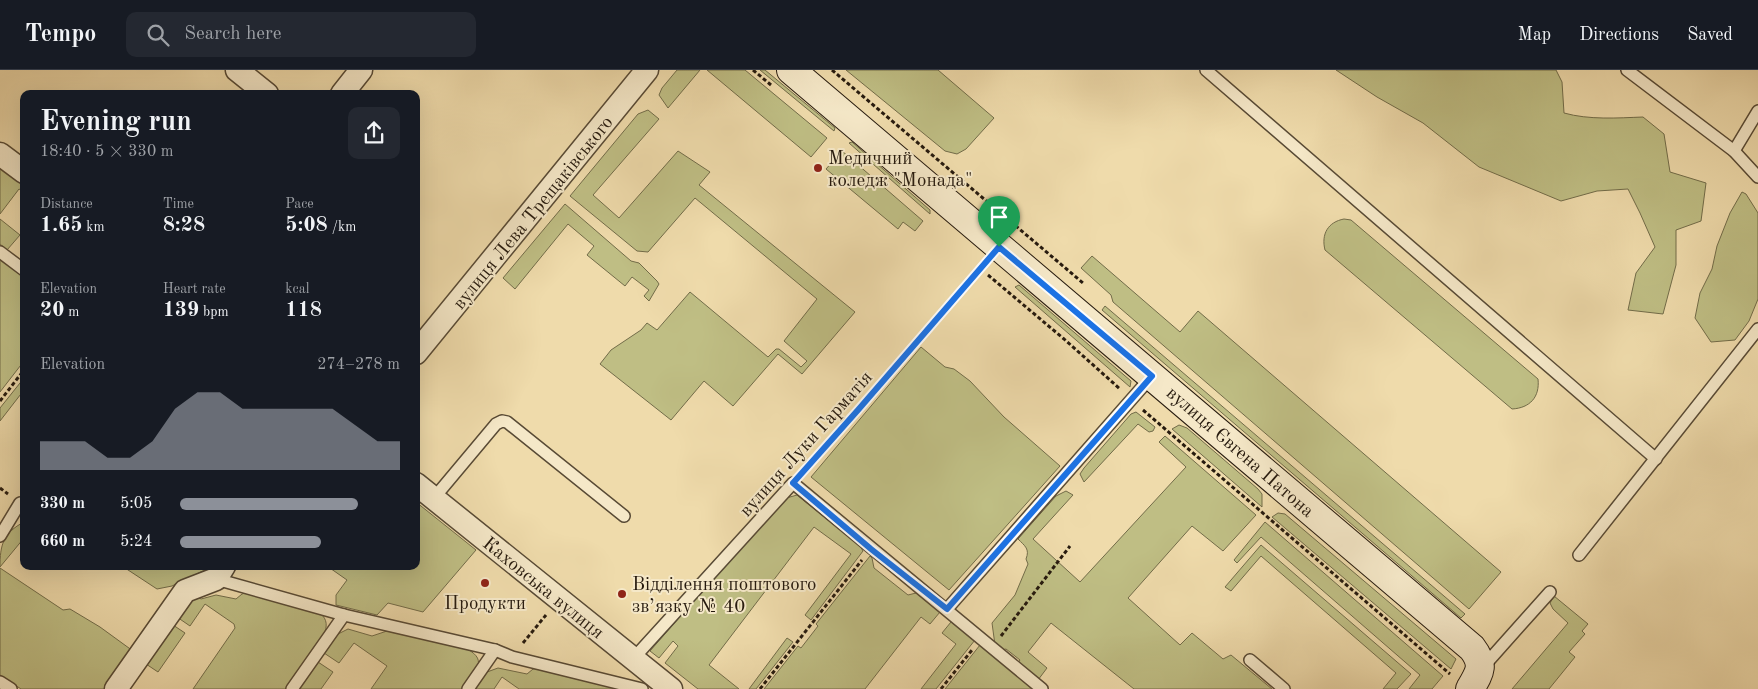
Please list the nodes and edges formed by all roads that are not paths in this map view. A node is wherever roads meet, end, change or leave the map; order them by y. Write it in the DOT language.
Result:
graph roads {
  1 [pos="237,70"];
  2 [pos="361,70"];
  3 [pos="647,70"];
  4 [pos="791,70"];
  5 [pos="1206,70"];
  6 [pos="1627,70"];
  7 [pos="262,90"];
  8 [pos="345,90"];
  9 [pos="1758,111"];
  10 [pos="1734,151"];
  11 [pos="0,154"];
  12 [pos="20,169"];
  13 [pos="1758,177"];
  14 [pos="0,252"];
  15 [pos="20,267"];
  16 [pos="1758,330"];
  17 [pos="420,348"];
  18 [pos="1152,376"];
  19 [pos="1656,458"];
  20 [pos="420,487"];
  21 [pos="434,498"];
  22 [pos="20,503"];
  23 [pos="624,516"];
  24 [pos="0,536"];
  25 [pos="1579,555"];
  26 [pos="220,573"];
  27 [pos="1550,592"];
  28 [pos="947,609"];
  29 [pos="344,615"];
  30 [pos="495,650"];
  31 [pos="633,659"];
  32 [pos="1250,660"];
  33 [pos="1467,678"];
  34 [pos="0,682"];
  35 [pos="11,689"];
  36 [pos="116,689"];
  37 [pos="292,689"];
  38 [pos="468,689"];
  39 [pos="642,689"];
  40 [pos="671,689"];
  41 [pos="1042,689"];
  42 [pos="1284,689"];
  1 -- 7 [label="street"];
  2 -- 8 [label="street"];
  3 -- 17 [label="street, вулиця Лева Трещаківського"];
  4 -- 18 [label="street, вулиця Євгена Патона"];
  5 -- 19 [label="lane"];
  6 -- 10 [label="lane"];
  9 -- 10 [label="lane"];
  10 -- 13 [label="lane"];
  11 -- 12 [label="street"];
  14 -- 15 [label="lane"];
  16 -- 19 [label="lane"];
  18 -- 28 [label="lane"];
  18 -- 33 [label="street, вулиця Євгена Патона"];
  19 -- 25 [label="lane"];
  20 -- 21 [label="street, Каховська вулиця"];
  21 -- 23 [label="lane"];
  21 -- 31 [label="street, Каховська вулиця"];
  22 -- 24 [label="lane"];
  26 -- 29 [label="lane"];
  26 -- 36 [label="street"];
  27 -- 33 [label="lane"];
  28 -- 31 [label="lane, вулиця Луки Гарматія"];
  28 -- 41 [label="lane"];
  29 -- 30 [label="lane"];
  29 -- 37 [label="lane"];
  30 -- 38 [label="lane"];
  30 -- 39 [label="lane"];
  31 -- 40 [label="street, Каховська вулиця"];
  32 -- 42 [label="lane"];
  34 -- 35 [label="lane"];
}
